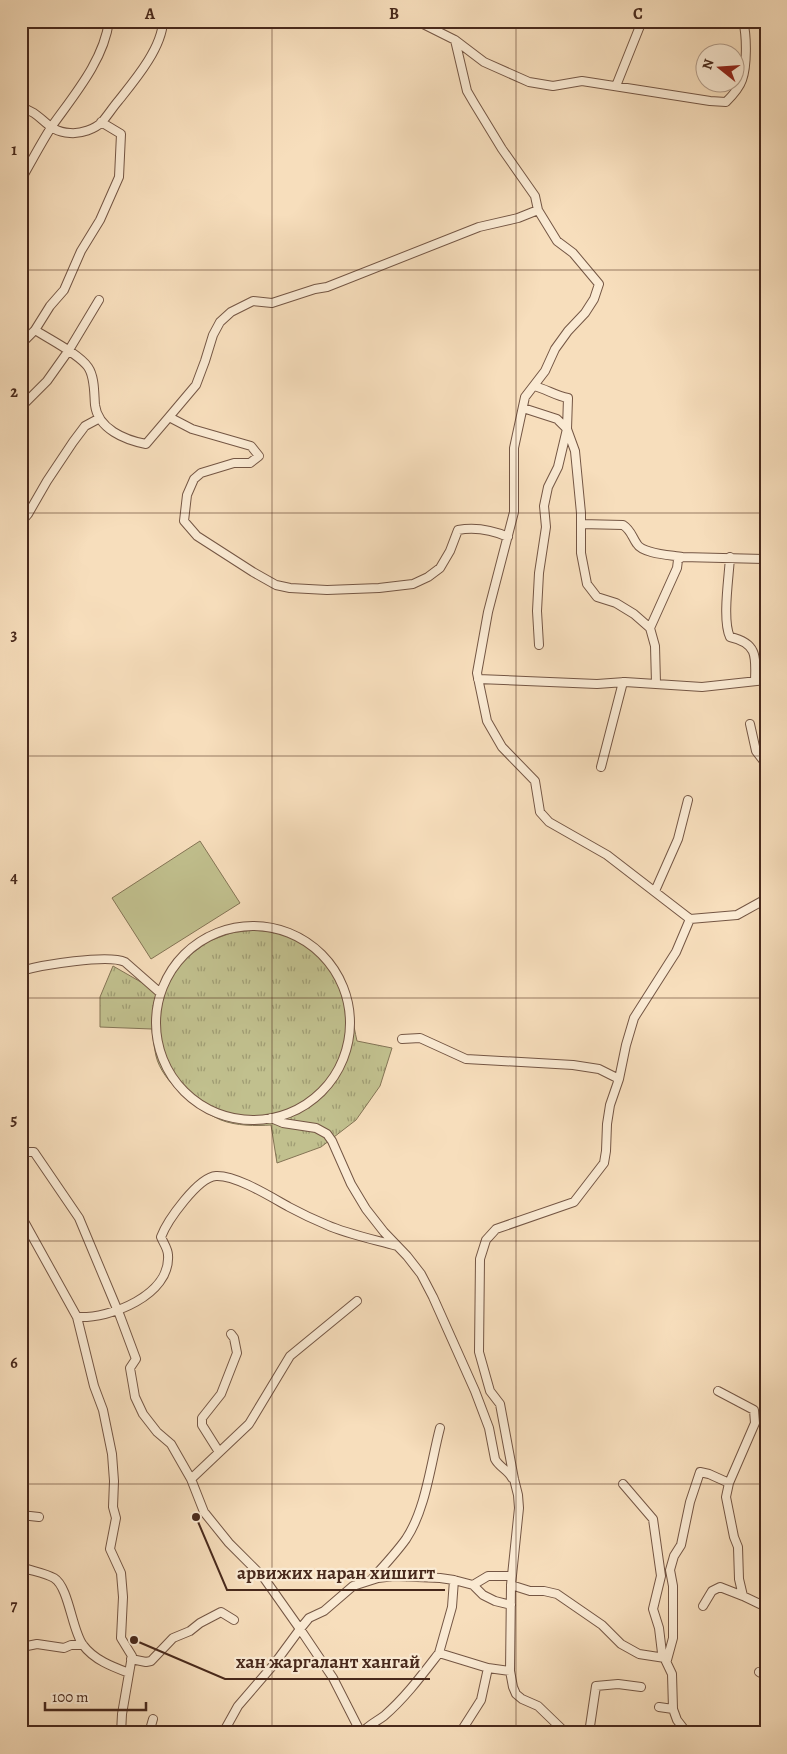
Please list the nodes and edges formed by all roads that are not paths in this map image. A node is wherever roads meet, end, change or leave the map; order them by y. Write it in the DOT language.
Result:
graph roads {
  1 [pos="109,21"];
  2 [pos="163,21"];
  3 [pos="417,21"];
  4 [pos="642,21"];
  5 [pos="743,21"];
  6 [pos="455,40"];
  7 [pos="616,86"];
  8 [pos="21,108"];
  9 [pos="102,122"];
  10 [pos="51,129"];
  11 [pos="21,180"];
  12 [pos="538,210"];
  13 [pos="99,300"];
  14 [pos="35,330"];
  15 [pos="21,344"];
  16 [pos="68,350"];
  17 [pos="534,386"];
  18 [pos="21,407"];
  19 [pos="523,408"];
  20 [pos="169,417"];
  21 [pos="98,419"];
  22 [pos="567,429"];
  23 [pos="21,522"];
  24 [pos="581,524"];
  25 [pos="508,537"];
  26 [pos="682,557"];
  27 [pos="730,557"];
  28 [pos="766,559"];
  29 [pos="650,628"];
  30 [pos="539,645"];
  31 [pos="478,679"];
  32 [pos="756,680"];
  33 [pos="766,680"];
  34 [pos="623,682"];
  35 [pos="656,683"];
  36 [pos="750,724"];
  37 [pos="766,764"];
  38 [pos="601,766"];
  39 [pos="688,800"];
  40 [pos="655,891"];
  41 [pos="766,899"];
  42 [pos="690,919"];
  43 [pos="21,971"];
  44 [pos="158,991"];
  45 [pos="402,1039"];
  46 [pos="620,1079"];
  47 [pos="271,1118"];
  48 [pos="21,1152"];
  49 [pos="21,1216"];
  50 [pos="397,1246"];
  51 [pos="357,1301"];
  52 [pos="118,1311"];
  53 [pos="77,1317"];
  54 [pos="231,1334"];
  55 [pos="718,1391"];
  56 [pos="440,1428"];
  57 [pos="219,1452"];
  58 [pos="191,1479"];
  59 [pos="514,1479"];
  60 [pos="729,1483"];
  61 [pos="623,1484"];
  62 [pos="21,1515"];
  63 [pos="39,1517"];
  64 [pos="21,1567"];
  65 [pos="512,1576"];
  66 [pos="454,1580"];
  67 [pos="370,1582"];
  68 [pos="473,1585"];
  69 [pos="511,1585"];
  70 [pos="743,1596"];
  71 [pos="511,1605"];
  72 [pos="703,1606"];
  73 [pos="766,1607"];
  74 [pos="234,1620"];
  75 [pos="300,1629"];
  76 [pos="21,1643"];
  77 [pos="83,1645"];
  78 [pos="439,1653"];
  79 [pos="131,1659"];
  80 [pos="666,1659"];
  81 [pos="488,1668"];
  82 [pos="510,1671"];
  83 [pos="129,1673"];
  84 [pos="640,1687"];
  85 [pos="659,1707"];
  86 [pos="673,1709"];
  87 [pos="153,1719"];
  88 [pos="121,1733"];
  89 [pos="150,1733"];
  90 [pos="223,1733"];
  91 [pos="362,1733"];
  92 [pos="460,1733"];
  93 [pos="566,1733"];
  94 [pos="590,1733"];
  95 [pos="687,1733"];
  1 -- 10 [label="street"];
  2 -- 9 [label="street"];
  3 -- 6 [label="street"];
  4 -- 7 [label="street"];
  5 -- 7 [label="street"];
  6 -- 7 [label="street"];
  6 -- 12 [label="street"];
  8 -- 10 [label="street"];
  9 -- 10 [label="street"];
  9 -- 14 [label="street"];
  10 -- 11 [label="street"];
  12 -- 17 [label="street"];
  12 -- 20 [label="street"];
  13 -- 16 [label="street"];
  14 -- 15 [label="street"];
  14 -- 16 [label="street"];
  16 -- 18 [label="street"];
  16 -- 21 [label="street"];
  17 -- 19 [label="street"];
  17 -- 22 [label="street"];
  19 -- 22 [label="street"];
  19 -- 25 [label="street"];
  20 -- 21 [label="street"];
  20 -- 25 [label="street"];
  21 -- 23 [label="street"];
  22 -- 24 [label="street"];
  22 -- 30 [label="street"];
  24 -- 26 [label="street"];
  24 -- 29 [label="street"];
  25 -- 31 [label="street"];
  26 -- 27 [label="street"];
  26 -- 29 [label="street"];
  27 -- 28 [label="street"];
  27 -- 32 [label="street"];
  29 -- 35 [label="street"];
  31 -- 34 [label="street"];
  31 -- 40 [label="street"];
  32 -- 33 [label="street"];
  32 -- 35 [label="street"];
  34 -- 35 [label="street"];
  34 -- 38 [label="street"];
  36 -- 37 [label="street"];
  39 -- 40 [label="street"];
  40 -- 42 [label="street"];
  41 -- 42 [label="street"];
  42 -- 46 [label="street"];
  43 -- 44 [label="street"];
  44 -- 47 [label="street"];
  44 -- 47 [label="street"];
  45 -- 46 [label="street"];
  46 -- 59 [label="street"];
  47 -- 50 [label="street"];
  48 -- 52 [label="street"];
  49 -- 53 [label="street"];
  50 -- 52 [label="street"];
  50 -- 59 [label="street"];
  51 -- 57 [label="street"];
  52 -- 53 [label="street"];
  52 -- 58 [label="street"];
  53 -- 79 [label="street"];
  54 -- 57 [label="street"];
  55 -- 60 [label="street"];
  56 -- 67 [label="street"];
  57 -- 58 [label="street"];
  58 -- 75 [label="street"];
  59 -- 65 [label="street"];
  60 -- 70 [label="street"];
  60 -- 80 [label="street"];
  61 -- 80 [label="street"];
  62 -- 63 [label="street"];
  64 -- 77 [label="street"];
  65 -- 68 [label="street"];
  65 -- 69 [label="street"];
  66 -- 67 [label="street"];
  66 -- 68 [label="street"];
  66 -- 78 [label="street"];
  67 -- 75 [label="street"];
  68 -- 71 [label="street"];
  69 -- 71 [label="street"];
  69 -- 80 [label="street"];
  70 -- 72 [label="street"];
  70 -- 73 [label="street"];
  71 -- 82 [label="street"];
  74 -- 79 [label="street"];
  75 -- 90 [label="street"];
  75 -- 91 [label="street"];
  76 -- 77 [label="street"];
  77 -- 83 [label="street"];
  78 -- 81 [label="street"];
  78 -- 91 [label="street"];
  79 -- 83 [label="street"];
  80 -- 86 [label="street"];
  81 -- 82 [label="street"];
  81 -- 92 [label="street"];
  82 -- 93 [label="street"];
  83 -- 88 [label="street"];
  84 -- 94 [label="street"];
  85 -- 86 [label="street"];
  86 -- 95 [label="street"];
  87 -- 89 [label="street"];
}
